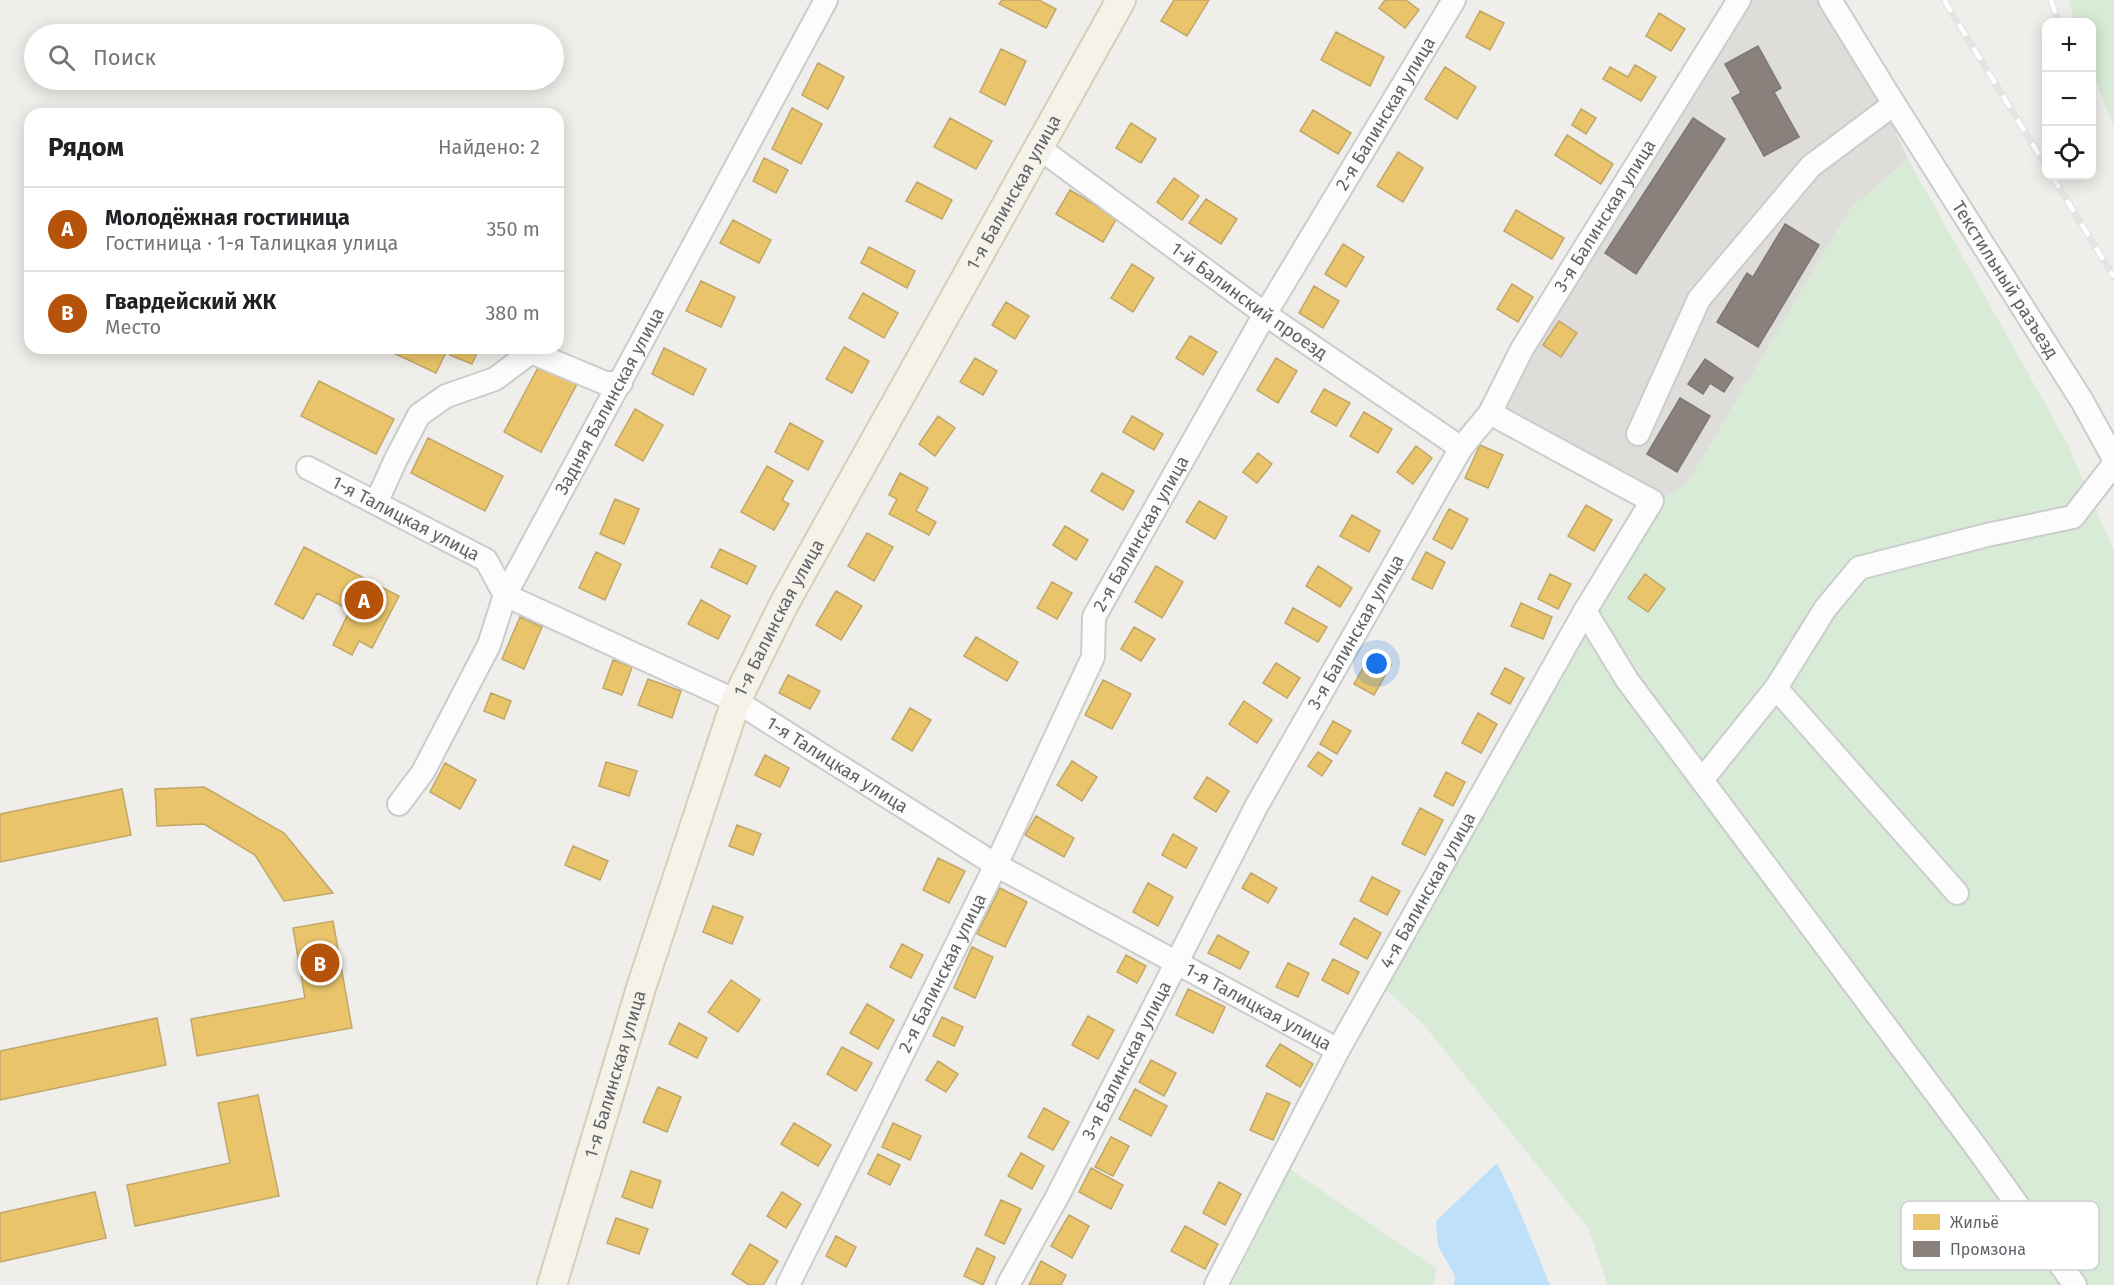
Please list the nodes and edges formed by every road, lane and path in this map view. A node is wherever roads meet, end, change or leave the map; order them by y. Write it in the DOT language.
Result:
graph roads {
  1 [pos="826,0"];
  2 [pos="1121,0"];
  3 [pos="1454,0"];
  4 [pos="1739,0"];
  5 [pos="1830,0"];
  6 [pos="1894,104"];
  7 [pos="1039,148"];
  8 [pos="1265,314"];
  9 [pos="528,354"];
  10 [pos="536,354"];
  11 [pos="621,383"];
  12 [pos="1490,413"];
  13 [pos="1638,434"];
  14 [pos="1461,448"];
  15 [pos="2114,459"];
  16 [pos="2114,465"];
  17 [pos="308,468"];
  18 [pos="376,503"];
  19 [pos="505,595"];
  20 [pos="1585,611"];
  21 [pos="1776,688"];
  22 [pos="736,701"];
  23 [pos="1702,780"];
  24 [pos="399,804"];
  25 [pos="996,865"];
  26 [pos="1957,892"];
  27 [pos="1177,962"];
  28 [pos="1338,1050"];
  29 [pos="2015,1201"];
  30 [pos="2064,1270"];
  31 [pos="552,1285"];
  32 [pos="788,1285"];
  33 [pos="1008,1285"];
  34 [pos="1216,1285"];
  35 [pos="2075,1285"];
  1 -- 11 [label="street, Задняя Балинская улица"];
  2 -- 7 [label="main road, 1-я Балинская улица"];
  3 -- 8 [label="street, 2-я Балинская улица"];
  4 -- 12 [label="street, 3-я Балинская улица"];
  5 -- 6 [label="street, Текстильный разъезд"];
  6 -- 13 [label="street"];
  6 -- 15 [label="street, Текстильный разъезд"];
  7 -- 8 [label="street, 1-й Балинский проезд"];
  7 -- 22 [label="main road, 1-я Балинская улица"];
  8 -- 14 [label="street, 1-й Балинский проезд"];
  8 -- 25 [label="street, 2-я Балинская улица"];
  9 -- 18 [label="street"];
  10 -- 11 [label="street"];
  11 -- 19 [label="street, Задняя Балинская улица"];
  12 -- 14 [label="street, 3-я Балинская улица"];
  12 -- 20 [label="street, 4-я Балинская улица"];
  14 -- 27 [label="street, 3-я Балинская улица"];
  16 -- 21 [label="street"];
  17 -- 18 [label="street, 1-я Талицкая улица"];
  18 -- 19 [label="street, 1-я Талицкая улица"];
  19 -- 22 [label="street, 1-я Талицкая улица"];
  19 -- 24 [label="street, Задняя Балинская улица"];
  20 -- 23 [label="street"];
  20 -- 28 [label="street, 4-я Балинская улица"];
  21 -- 23 [label="street"];
  21 -- 26 [label="street"];
  22 -- 25 [label="street, 1-я Талицкая улица"];
  22 -- 31 [label="main road, 1-я Балинская улица"];
  23 -- 29 [label="street"];
  25 -- 27 [label="street, 1-я Талицкая улица"];
  25 -- 32 [label="street, 2-я Балинская улица"];
  27 -- 28 [label="street, 1-я Талицкая улица"];
  27 -- 33 [label="street, 3-я Балинская улица"];
  28 -- 34 [label="street, 4-я Балинская улица"];
  30 -- 35 [label="street"];
}
